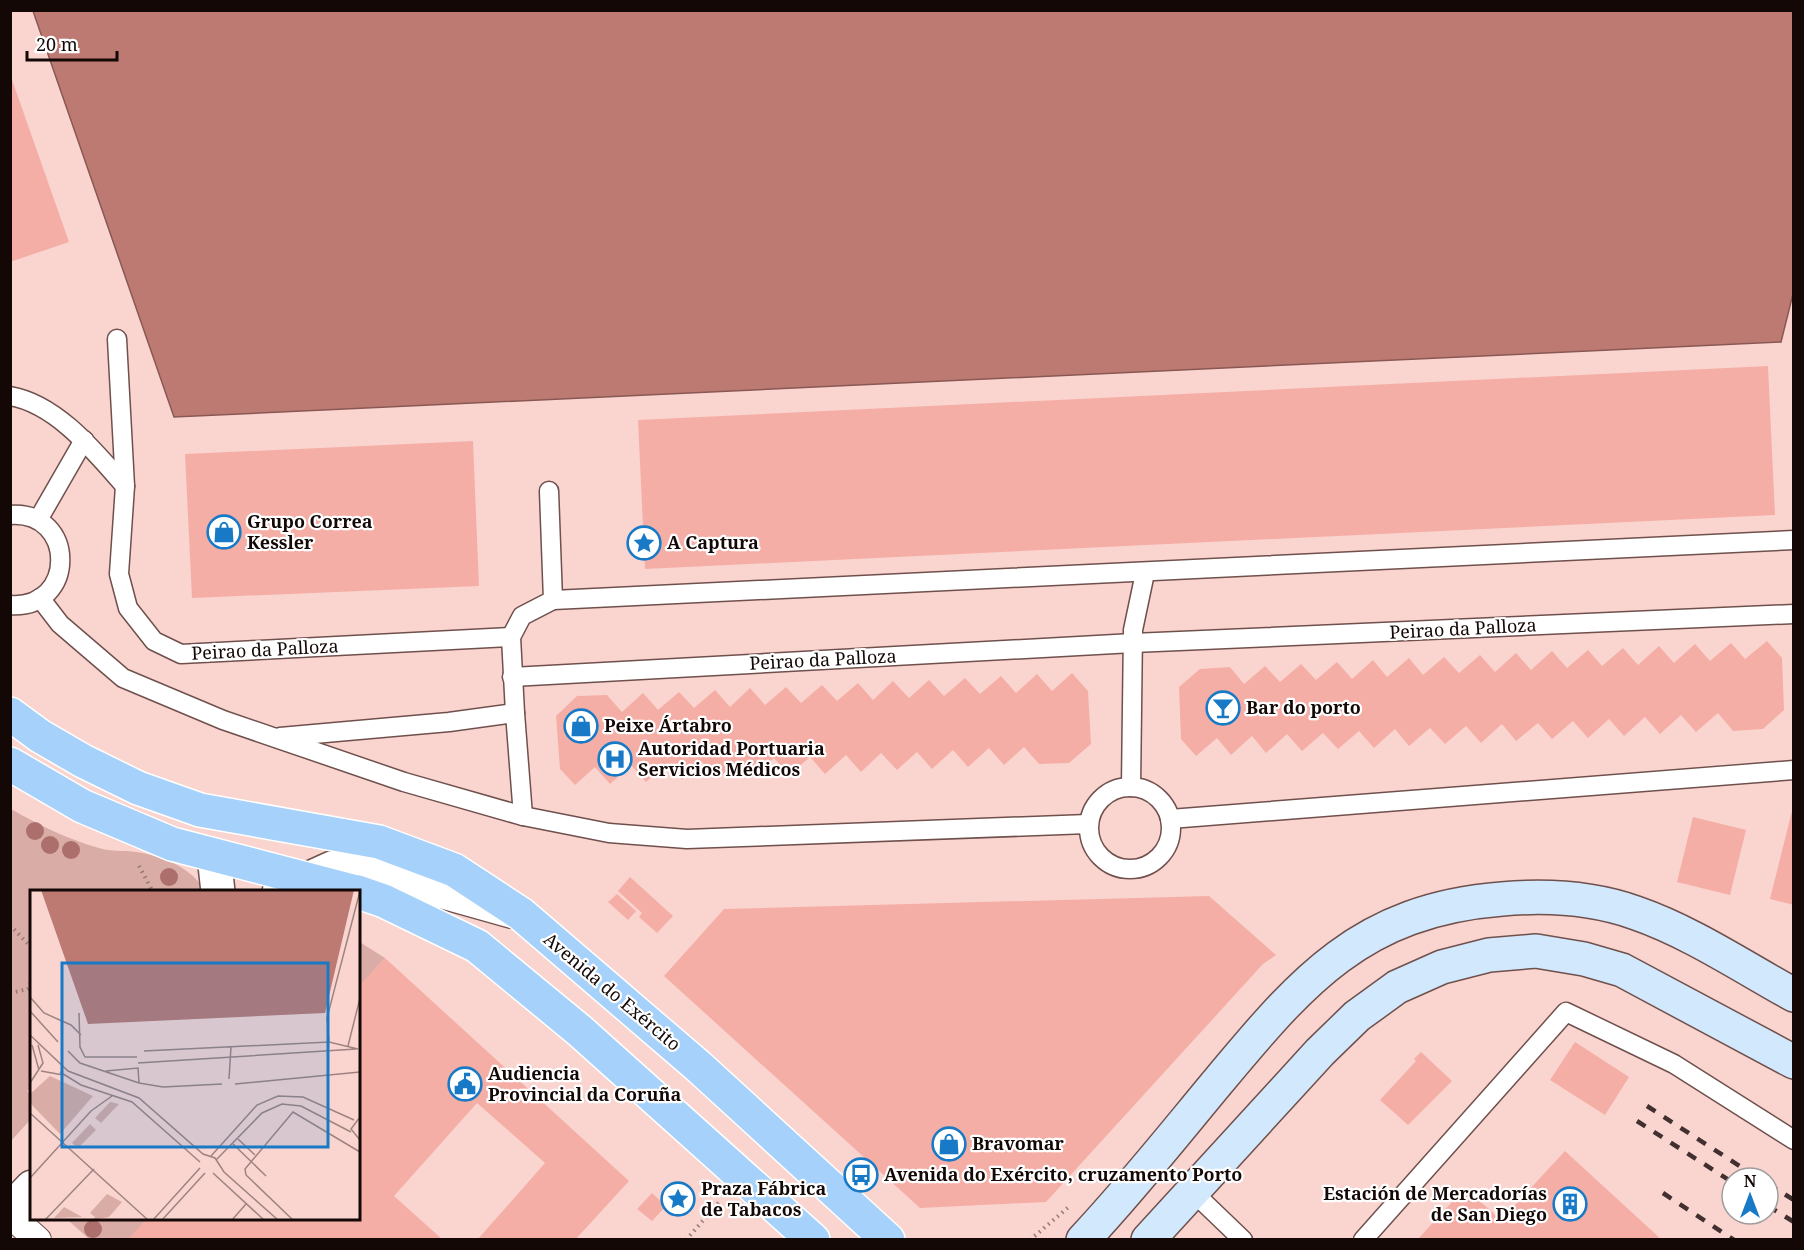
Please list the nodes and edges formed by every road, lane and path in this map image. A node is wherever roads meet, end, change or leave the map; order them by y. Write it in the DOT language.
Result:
graph roads {
  1 [pos="117,339"];
  2 [pos="10,396"];
  3 [pos="84,440"];
  4 [pos="125,486"];
  5 [pos="549,491"];
  6 [pos="10,515"];
  7 [pos="38,520"];
  8 [pos="1794,540"];
  9 [pos="1145,573"];
  10 [pos="40,598"];
  11 [pos="553,600"];
  12 [pos="10,605"];
  13 [pos="1794,614"];
  14 [pos="511,637"];
  15 [pos="1133,643"];
  16 [pos="513,676"];
  17 [pos="515,713"];
  18 [pos="10,714"];
  19 [pos="275,737"];
  20 [pos="10,764"];
  21 [pos="1794,770"];
  22 [pos="1131,787"];
  23 [pos="523,816"];
  24 [pos="1170,819"];
  25 [pos="1088,824"];
  26 [pos="214,856"];
  27 [pos="293,885"];
  28 [pos="218,890"];
  29 [pos="323,890"];
  30 [pos="364,897"];
  31 [pos="521,914"];
  32 [pos="10,925"];
  33 [pos="30,946"];
  34 [pos="30,983"];
  35 [pos="10,993"];
  36 [pos="1794,995"];
  37 [pos="1794,1062"];
  38 [pos="1794,1140"];
  39 [pos="30,1189"];
  40 [pos="1193,1192"];
  41 [pos="1121,1199"];
  42 [pos="721,1200"];
  43 [pos="10,1210"];
  44 [pos="10,1215"];
  45 [pos="1156,1237"];
  46 [pos="38,1239"];
  47 [pos="686,1239"];
  48 [pos="813,1239"];
  49 [pos="888,1239"];
  50 [pos="1083,1239"];
  51 [pos="1243,1239"];
  52 [pos="1363,1239"];
  1 -- 4 [label="lane, Peirao da Palloza"];
  2 -- 3 [label="lane"];
  3 -- 4 [label="lane"];
  3 -- 7 [label="lane"];
  4 -- 14 [label="lane, Peirao da Palloza"];
  5 -- 11 [label="lane"];
  6 -- 7 [label="lane"];
  7 -- 10 [label="lane"];
  8 -- 9 [label="lane"];
  9 -- 11 [label="lane"];
  9 -- 15 [label="lane"];
  10 -- 12 [label="lane"];
  10 -- 19 [label="lane"];
  11 -- 14 [label="lane"];
  13 -- 15 [label="lane, Peirao da Palloza"];
  14 -- 16 [label="lane"];
  15 -- 16 [label="lane, Peirao da Palloza"];
  15 -- 22 [label="lane"];
  16 -- 17 [label="lane"];
  17 -- 19 [label="lane"];
  17 -- 23 [label="lane"];
  18 -- 31 [label="main road, Avenida do Exército"];
  19 -- 23 [label="lane"];
  20 -- 26 [label="main road"];
  21 -- 24 [label="lane"];
  22 -- 24 [label="lane"];
  22 -- 25 [label="lane"];
  23 -- 25 [label="lane"];
  24 -- 25 [label="lane"];
  26 -- 27 [label="main road"];
  26 -- 28 [label="street"];
  27 -- 29 [label="main road"];
  27 -- 31 [label="street"];
  30 -- 48 [label="main road"];
  31 -- 49 [label="main road, Avenida do Exército"];
  32 -- 33 [label="path"];
  34 -- 35 [label="path"];
  36 -- 41 [label="main road"];
  37 -- 40 [label="main road"];
  38 -- 52 [label="lane"];
  39 -- 43 [label="street"];
  40 -- 45 [label="main road"];
  40 -- 51 [label="lane"];
  41 -- 45 [label="main road"];
  41 -- 50 [label="main road"];
  42 -- 47 [label="path"];
  44 -- 46 [label="street"];
}
